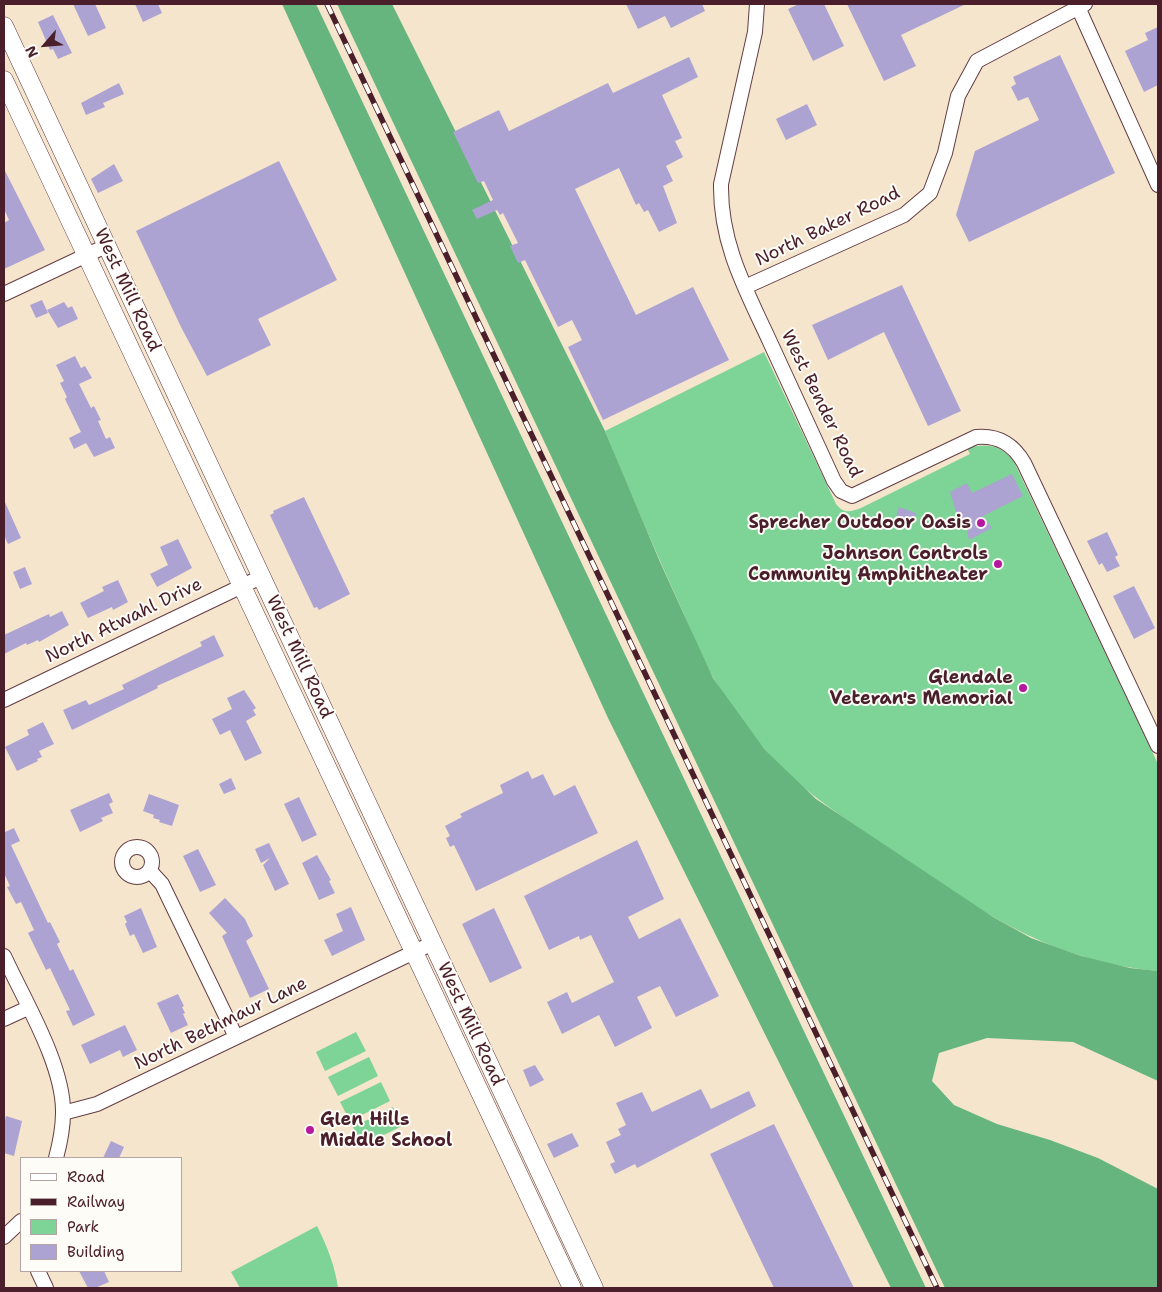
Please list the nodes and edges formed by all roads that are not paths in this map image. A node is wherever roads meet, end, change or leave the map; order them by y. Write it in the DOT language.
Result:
graph roads {
  1 [pos="757,4"];
  2 [pos="1082,5"];
  3 [pos="4,26"];
  4 [pos="30,84"];
  5 [pos="6,90"];
  6 [pos="1158,185"];
  7 [pos="106,246"];
  8 [pos="86,256"];
  9 [pos="744,287"];
  10 [pos="4,294"];
  11 [pos="261,577"];
  12 [pos="241,587"];
  13 [pos="4,700"];
  14 [pos="1158,746"];
  15 [pos="150,870"];
  16 [pos="433,944"];
  17 [pos="413,953"];
  18 [pos="4,956"];
  19 [pos="28,1008"];
  20 [pos="4,1019"];
  21 [pos="236,1037"];
  22 [pos="63,1113"];
  23 [pos="56,1157"];
  24 [pos="20,1228"];
  25 [pos="4,1237"];
  26 [pos="38,1272"];
  27 [pos="46,1288"];
  28 [pos="572,1288"];
  29 [pos="594,1288"];
  1 -- 9 [label="street, West Bender Road"];
  2 -- 6 [label="street"];
  2 -- 9 [label="street, North Baker Road"];
  3 -- 4 [label="main road, West Mill Road"];
  4 -- 5 [label="street"];
  4 -- 7 [label="main road, West Mill Road"];
  5 -- 8 [label="main road, West Mill Road"];
  7 -- 8 [label="street"];
  7 -- 11 [label="main road, West Mill Road"];
  8 -- 10 [label="street"];
  8 -- 12 [label="main road, West Mill Road"];
  9 -- 14 [label="street, West Bender Road"];
  11 -- 12 [label="street, North Atwahl Drive"];
  11 -- 16 [label="main road, West Mill Road"];
  12 -- 13 [label="street, North Atwahl Drive"];
  12 -- 17 [label="main road, West Mill Road"];
  15 -- 21 [label="street"];
  16 -- 17 [label="street, North Bethmaur Lane"];
  16 -- 29 [label="main road, West Mill Road"];
  17 -- 21 [label="street, North Bethmaur Lane"];
  17 -- 28 [label="main road, West Mill Road"];
  18 -- 19 [label="street"];
  19 -- 20 [label="street"];
  19 -- 22 [label="street"];
  21 -- 22 [label="street, North Bethmaur Lane"];
  22 -- 23 [label="street"];
  24 -- 25 [label="street"];
  26 -- 27 [label="street"];
}
